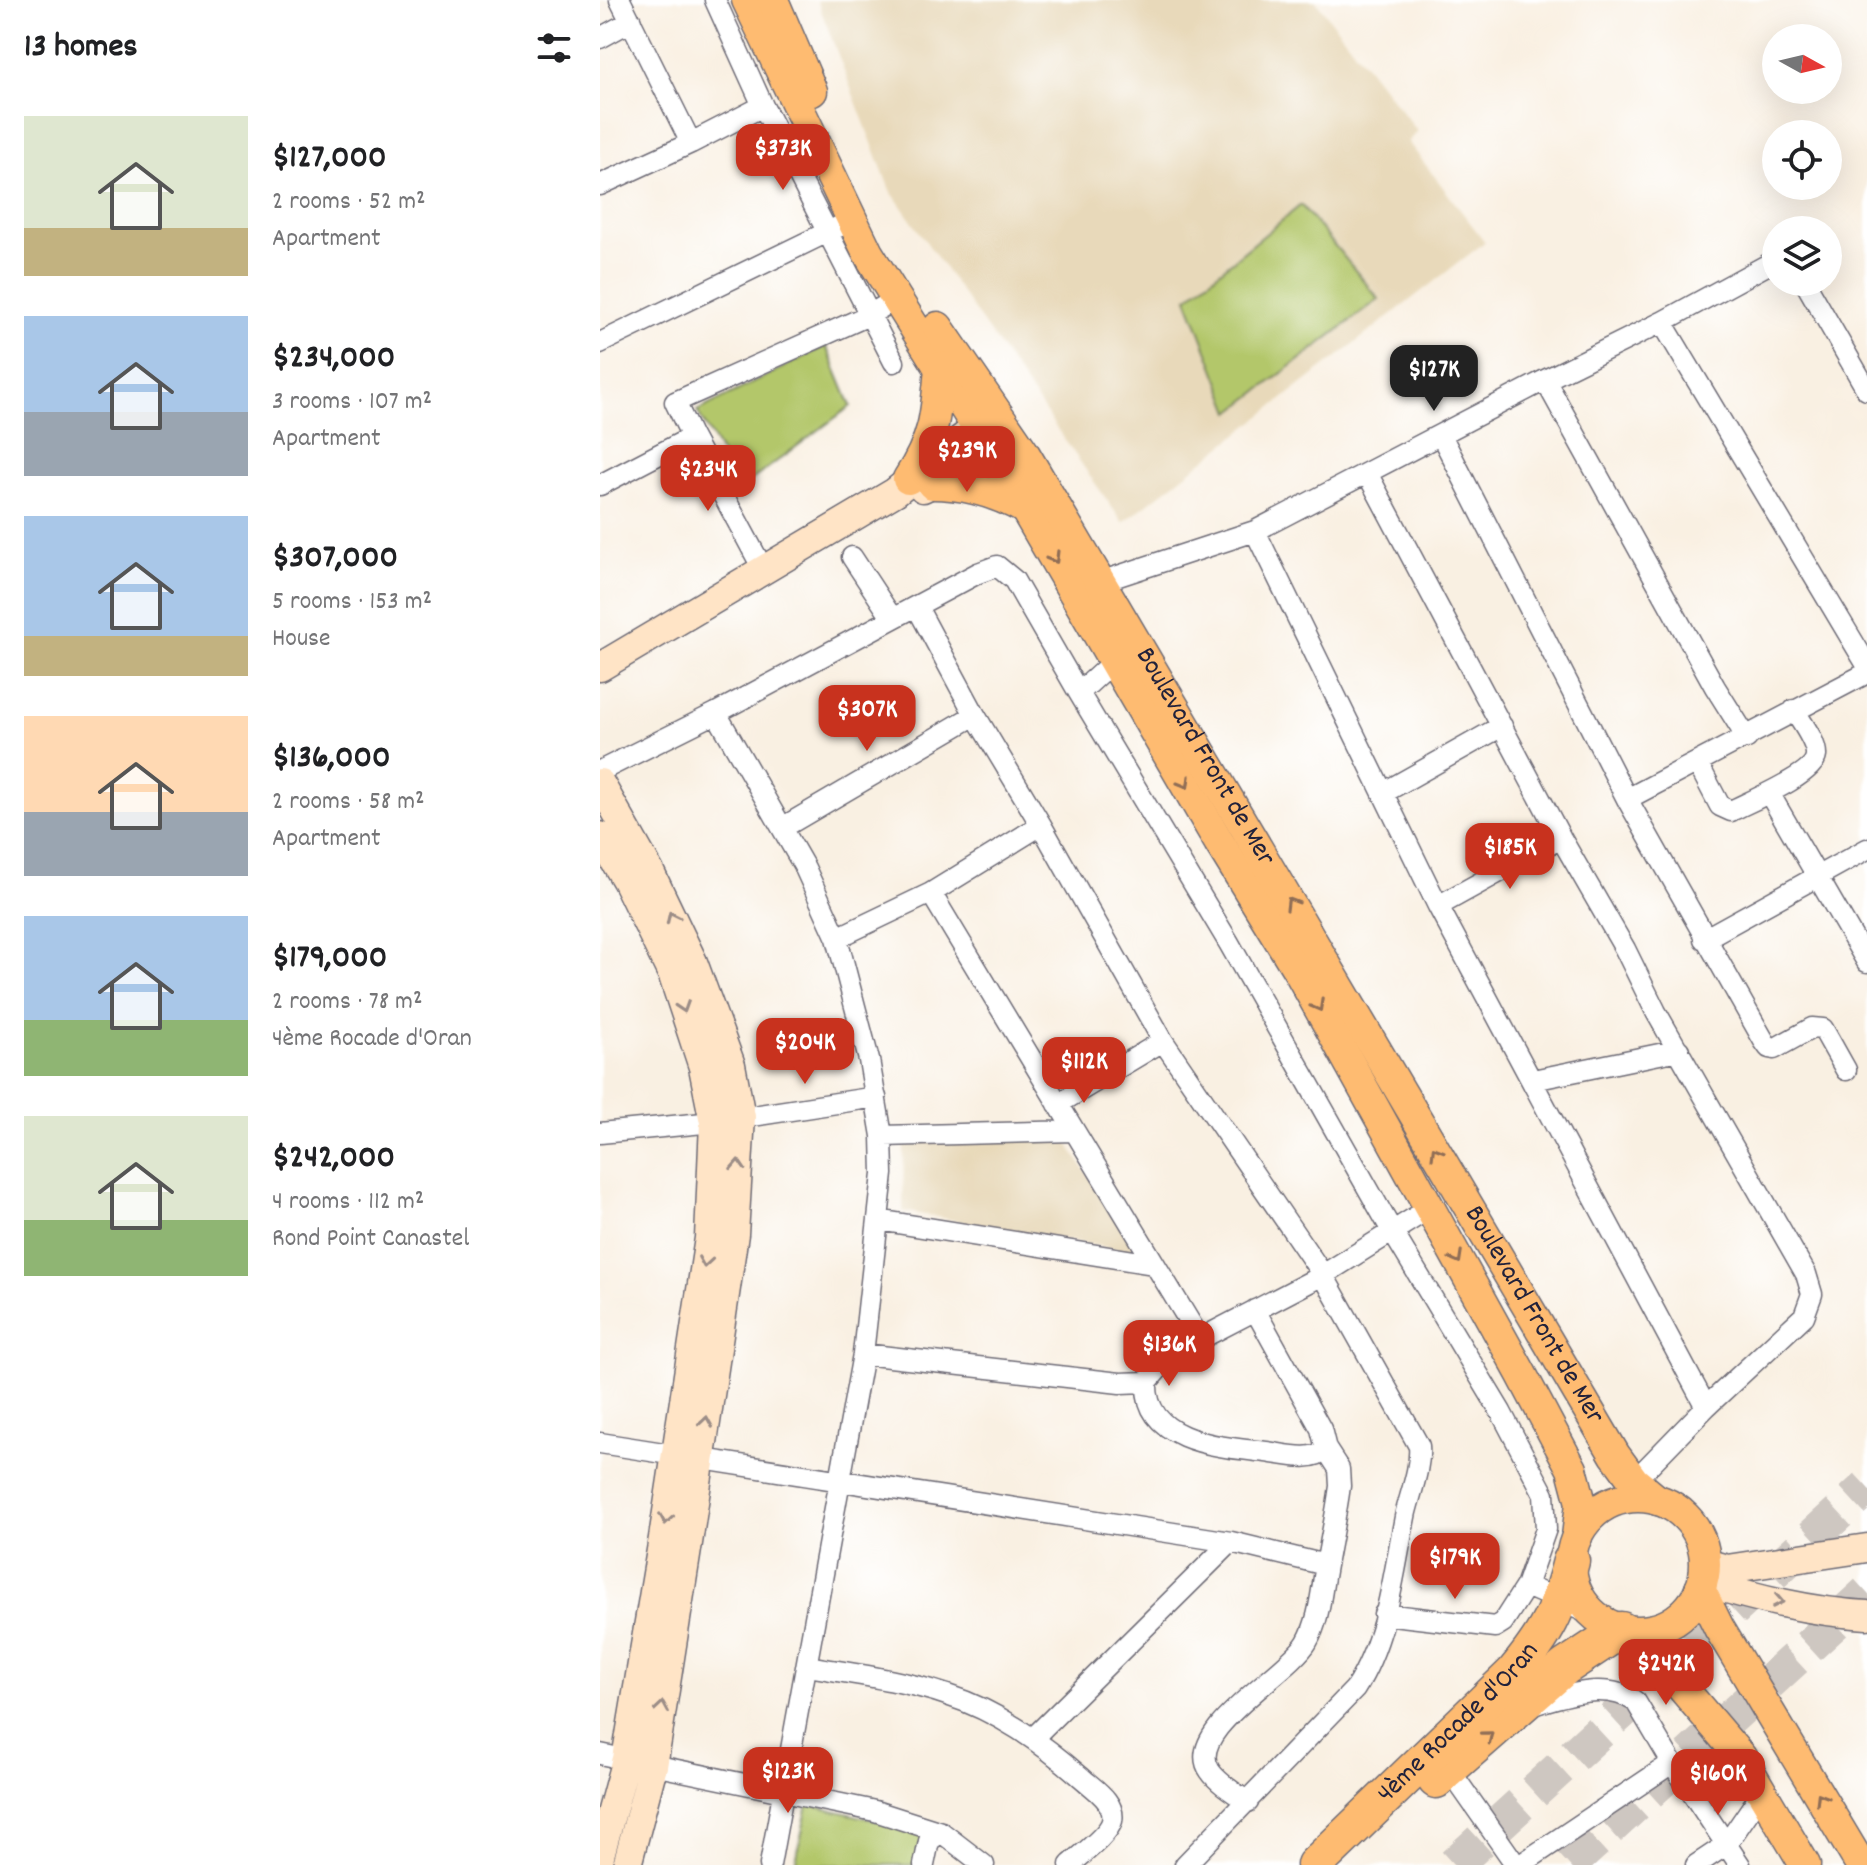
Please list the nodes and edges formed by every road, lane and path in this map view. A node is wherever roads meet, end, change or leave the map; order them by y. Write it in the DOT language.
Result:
graph roads {
  1 [pos="620,0"];
  2 [pos="715,0"];
  3 [pos="747,0"];
  4 [pos="773,0"];
  5 [pos="631,21"];
  6 [pos="600,38"];
  7 [pos="763,106"];
  8 [pos="691,143"];
  9 [pos="600,185"];
  10 [pos="840,226"];
  11 [pos="1762,268"];
  12 [pos="1813,296"];
  13 [pos="896,299"];
  14 [pos="869,315"];
  15 [pos="1662,322"];
  16 [pos="600,343"];
  17 [pos="894,362"];
  18 [pos="940,367"];
  19 [pos="1545,380"];
  20 [pos="968,389"];
  21 [pos="1867,390"];
  22 [pos="993,428"];
  23 [pos="1441,435"];
  24 [pos="692,437"];
  25 [pos="1367,473"];
  26 [pos="600,485"];
  27 [pos="911,485"];
  28 [pos="1025,509"];
  29 [pos="1255,531"];
  30 [pos="852,557"];
  31 [pos="763,569"];
  32 [pos="1100,582"];
  33 [pos="917,607"];
  34 [pos="892,618"];
  35 [pos="1114,661"];
  36 [pos="1867,665"];
  37 [pos="600,667"];
  38 [pos="1867,673"];
  39 [pos="1079,693"];
  40 [pos="1794,710"];
  41 [pos="716,713"];
  42 [pos="975,715"];
  43 [pos="1502,726"];
  44 [pos="1747,738"];
  45 [pos="1698,764"];
  46 [pos="600,771"];
  47 [pos="600,783"];
  48 [pos="1383,793"];
  49 [pos="1769,793"];
  50 [pos="1627,799"];
  51 [pos="1041,825"];
  52 [pos="782,828"];
  53 [pos="600,836"];
  54 [pos="1561,838"];
  55 [pos="1867,849"];
  56 [pos="1817,877"];
  57 [pos="931,893"];
  58 [pos="1438,906"];
  59 [pos="837,938"];
  60 [pos="1704,939"];
  61 [pos="1867,962"];
  62 [pos="1163,1041"];
  63 [pos="1679,1050"];
  64 [pos="1846,1070"];
  65 [pos="1533,1080"];
  66 [pos="876,1097"];
  67 [pos="1058,1104"];
  68 [pos="728,1119"];
  69 [pos="1074,1131"];
  70 [pos="600,1133"];
  71 [pos="882,1136"];
  72 [pos="1430,1208"];
  73 [pos="878,1220"];
  74 [pos="1392,1231"];
  75 [pos="1153,1264"];
  76 [pos="1323,1275"];
  77 [pos="1255,1310"];
  78 [pos="1200,1339"];
  79 [pos="863,1354"];
  80 [pos="1147,1382"];
  81 [pos="1706,1407"];
  82 [pos="600,1443"];
  83 [pos="1326,1449"];
  84 [pos="688,1456"];
  85 [pos="841,1481"];
  86 [pos="1646,1490"];
  87 [pos="1231,1542"];
  88 [pos="1867,1548"];
  89 [pos="1574,1549"];
  90 [pos="1326,1565"];
  91 [pos="1703,1578"];
  92 [pos="1526,1586"];
  93 [pos="1561,1600"];
  94 [pos="1384,1614"];
  95 [pos="1867,1615"];
  96 [pos="1615,1627"];
  97 [pos="808,1666"];
  98 [pos="1518,1710"];
  99 [pos="1033,1738"];
  100 [pos="626,1759"];
  101 [pos="1672,1763"];
  102 [pos="1448,1768"];
  103 [pos="1763,1791"];
  104 [pos="784,1792"];
  105 [pos="1248,1802"];
  106 [pos="941,1832"];
  107 [pos="1726,1845"];
  108 [pos="600,1855"];
  109 [pos="627,1865"];
  110 [pos="770,1865"];
  111 [pos="924,1865"];
  112 [pos="984,1865"];
  113 [pos="1070,1865"];
  114 [pos="1185,1865"];
  115 [pos="1315,1865"];
  116 [pos="1349,1865"];
  117 [pos="1518,1865"];
  118 [pos="1696,1865"];
  119 [pos="1740,1865"];
  120 [pos="1805,1865"];
  121 [pos="1861,1865"];
  1 -- 5 [label="street"];
  2 -- 7 [label="street"];
  3 -- 10 [label="main road"];
  4 -- 20 [label="main road"];
  5 -- 6 [label="street"];
  5 -- 8 [label="street"];
  7 -- 8 [label="street"];
  7 -- 10 [label="street"];
  8 -- 9 [label="street"];
  10 -- 13 [label="main road"];
  10 -- 14 [label="street"];
  10 -- 16 [label="street"];
  11 -- 15 [label="street"];
  12 -- 21 [label="street"];
  13 -- 14 [label="street"];
  13 -- 18 [label="main road"];
  14 -- 17 [label="street"];
  14 -- 24 [label="street"];
  15 -- 19 [label="street"];
  15 -- 36 [label="street"];
  18 -- 20 [label="main road"];
  18 -- 27 [label="main road"];
  19 -- 23 [label="street"];
  19 -- 44 [label="street"];
  20 -- 22 [label="main road"];
  22 -- 27 [label="main road"];
  22 -- 28 [label="main road"];
  22 -- 32 [label="main road, Boulevard Front de Mer"];
  23 -- 25 [label="street"];
  23 -- 50 [label="street"];
  24 -- 26 [label="street"];
  24 -- 31 [label="street"];
  25 -- 29 [label="street"];
  25 -- 43 [label="street"];
  27 -- 28 [label="main road"];
  27 -- 31 [label="main road"];
  28 -- 35 [label="main road, one-way"];
  29 -- 32 [label="street"];
  29 -- 48 [label="street"];
  30 -- 34 [label="street"];
  31 -- 37 [label="main road"];
  86 -- 32 [label="main road, Boulevard Front de Mer, one-way"];
  33 -- 34 [label="street"];
  33 -- 39 [label="street"];
  33 -- 42 [label="street"];
  34 -- 41 [label="street"];
  35 -- 39 [label="street"];
  35 -- 72 [label="main road, one-way"];
  38 -- 40 [label="street"];
  39 -- 74 [label="street"];
  40 -- 44 [label="street"];
  40 -- 49 [label="street"];
  41 -- 46 [label="street"];
  41 -- 52 [label="street"];
  42 -- 51 [label="street"];
  42 -- 52 [label="street"];
  43 -- 48 [label="street"];
  43 -- 54 [label="street"];
  44 -- 45 [label="street"];
  45 -- 49 [label="street"];
  45 -- 50 [label="street"];
  68 -- 47 [label="main road, one-way"];
  48 -- 58 [label="street"];
  49 -- 56 [label="street"];
  50 -- 60 [label="street"];
  51 -- 57 [label="street"];
  51 -- 62 [label="street"];
  52 -- 59 [label="street"];
  53 -- 68 [label="main road, one-way"];
  54 -- 58 [label="street"];
  54 -- 63 [label="street"];
  55 -- 56 [label="street"];
  56 -- 60 [label="street"];
  56 -- 61 [label="street"];
  57 -- 59 [label="street"];
  57 -- 67 [label="street"];
  58 -- 65 [label="street"];
  59 -- 66 [label="street"];
  60 -- 64 [label="street"];
  62 -- 67 [label="street"];
  62 -- 76 [label="street"];
  63 -- 65 [label="street"];
  63 -- 81 [label="street"];
  65 -- 81 [label="street"];
  66 -- 68 [label="street"];
  66 -- 71 [label="street"];
  67 -- 69 [label="street"];
  68 -- 70 [label="street"];
  68 -- 84 [label="main road"];
  69 -- 71 [label="street"];
  69 -- 75 [label="street"];
  71 -- 73 [label="street"];
  72 -- 74 [label="street"];
  72 -- 89 [label="main road, one-way"];
  73 -- 75 [label="street"];
  73 -- 79 [label="street"];
  74 -- 76 [label="street"];
  74 -- 92 [label="street"];
  75 -- 78 [label="street"];
  76 -- 77 [label="street"];
  76 -- 94 [label="street"];
  77 -- 78 [label="street"];
  77 -- 83 [label="street"];
  78 -- 80 [label="street"];
  79 -- 80 [label="street"];
  79 -- 85 [label="street"];
  80 -- 83 [label="street"];
  81 -- 86 [label="street"];
  82 -- 84 [label="street"];
  83 -- 90 [label="street"];
  84 -- 85 [label="street"];
  84 -- 100 [label="main road"];
  85 -- 87 [label="street"];
  85 -- 97 [label="street"];
  86 -- 89 [label="main road"];
  86 -- 91 [label="main road"];
  87 -- 90 [label="street"];
  87 -- 99 [label="street"];
  88 -- 91 [label="main road"];
  89 -- 93 [label="highway, 4ème Rocade d'Oran"];
  89 -- 96 [label="main road"];
  90 -- 105 [label="street"];
  91 -- 95 [label="main road, one-way"];
  91 -- 96 [label="main road"];
  121 -- 91 [label="main road, one-way"];
  92 -- 93 [label="street"];
  92 -- 94 [label="street"];
  93 -- 96 [label="street"];
  93 -- 115 [label="highway, 4ème Rocade d'Oran"];
  94 -- 105 [label="street"];
  96 -- 98 [label="highway, 4ème Rocade d'Oran"];
  96 -- 103 [label="main road"];
  97 -- 99 [label="street"];
  97 -- 104 [label="street"];
  98 -- 101 [label="street"];
  102 -- 98 [label="highway, 4ème Rocade d'Oran, one-way"];
  99 -- 113 [label="street"];
  100 -- 104 [label="street"];
  100 -- 108 [label="main road"];
  100 -- 109 [label="main road"];
  101 -- 107 [label="street"];
  101 -- 117 [label="street"];
  102 -- 116 [label="highway, 4ème Rocade d'Oran"];
  102 -- 117 [label="street"];
  103 -- 107 [label="street"];
  103 -- 120 [label="main road"];
  104 -- 106 [label="street"];
  104 -- 110 [label="street"];
  105 -- 114 [label="street"];
  106 -- 111 [label="street"];
  106 -- 112 [label="street"];
  107 -- 118 [label="street"];
  107 -- 119 [label="street"];
}
